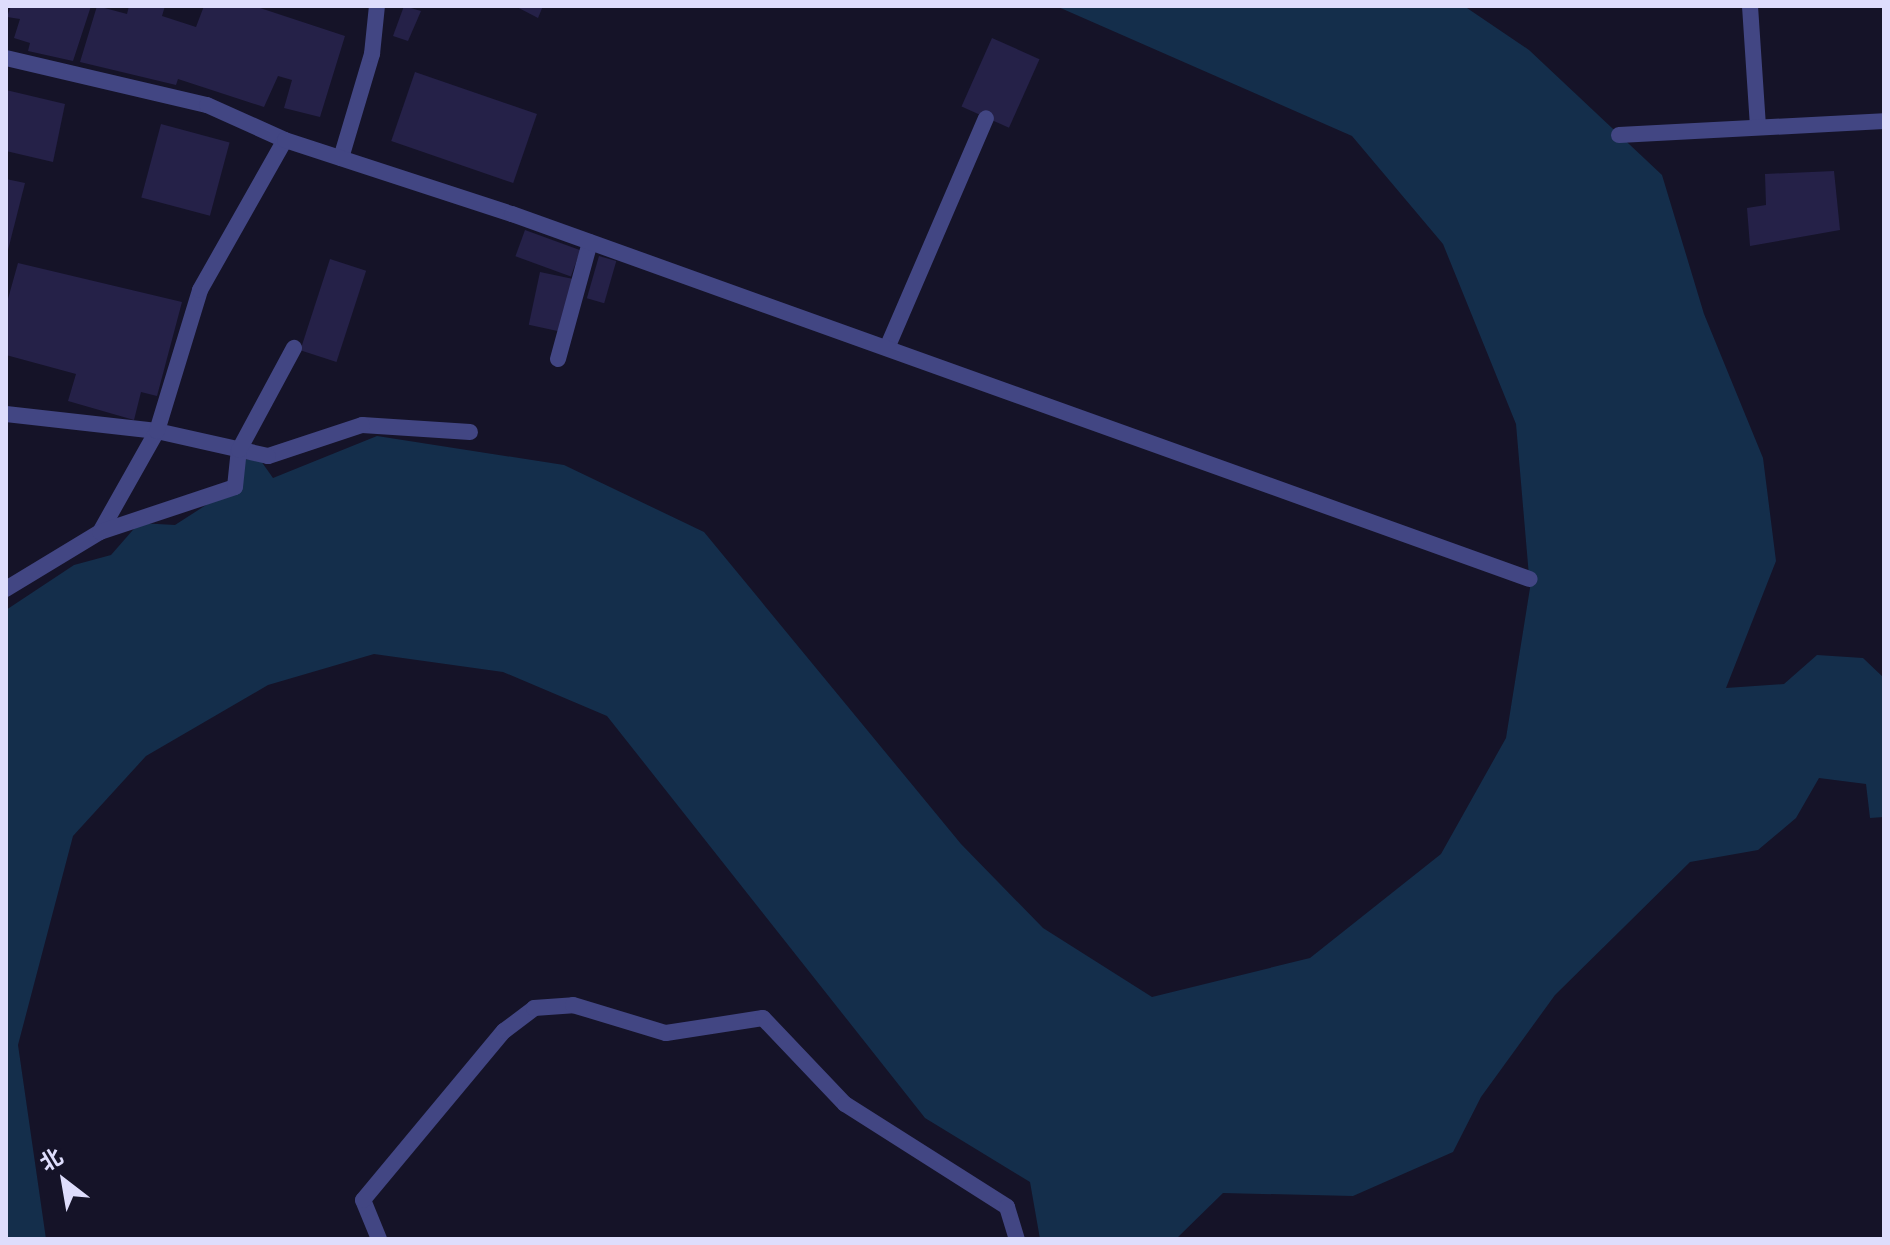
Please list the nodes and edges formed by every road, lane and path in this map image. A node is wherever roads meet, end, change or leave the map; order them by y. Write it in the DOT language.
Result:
graph roads {
  1 [pos="377,6"];
  2 [pos="1750,6"];
  3 [pos="6,58"];
  4 [pos="986,118"];
  5 [pos="1884,121"];
  6 [pos="1758,125"];
  7 [pos="1619,135"];
  8 [pos="285,140"];
  9 [pos="341,158"];
  10 [pos="590,242"];
  11 [pos="294,348"];
  12 [pos="887,348"];
  13 [pos="558,359"];
  14 [pos="6,414"];
  15 [pos="157,431"];
  16 [pos="470,432"];
  17 [pos="239,450"];
  18 [pos="100,532"];
  19 [pos="1530,579"];
  20 [pos="6,589"];
  21 [pos="379,1239"];
  22 [pos="1017,1239"];
  1 -- 9 [label="street"];
  2 -- 6 [label="street"];
  3 -- 8 [label="street"];
  4 -- 12 [label="street"];
  5 -- 6 [label="street"];
  6 -- 7 [label="street"];
  8 -- 9 [label="street"];
  8 -- 15 [label="street"];
  9 -- 10 [label="street"];
  10 -- 12 [label="street"];
  10 -- 13 [label="street"];
  11 -- 17 [label="street"];
  12 -- 19 [label="street"];
  14 -- 15 [label="street"];
  15 -- 17 [label="street"];
  15 -- 18 [label="street"];
  16 -- 17 [label="street"];
  17 -- 18 [label="street"];
  18 -- 20 [label="street"];
  21 -- 22 [label="street"];
}
